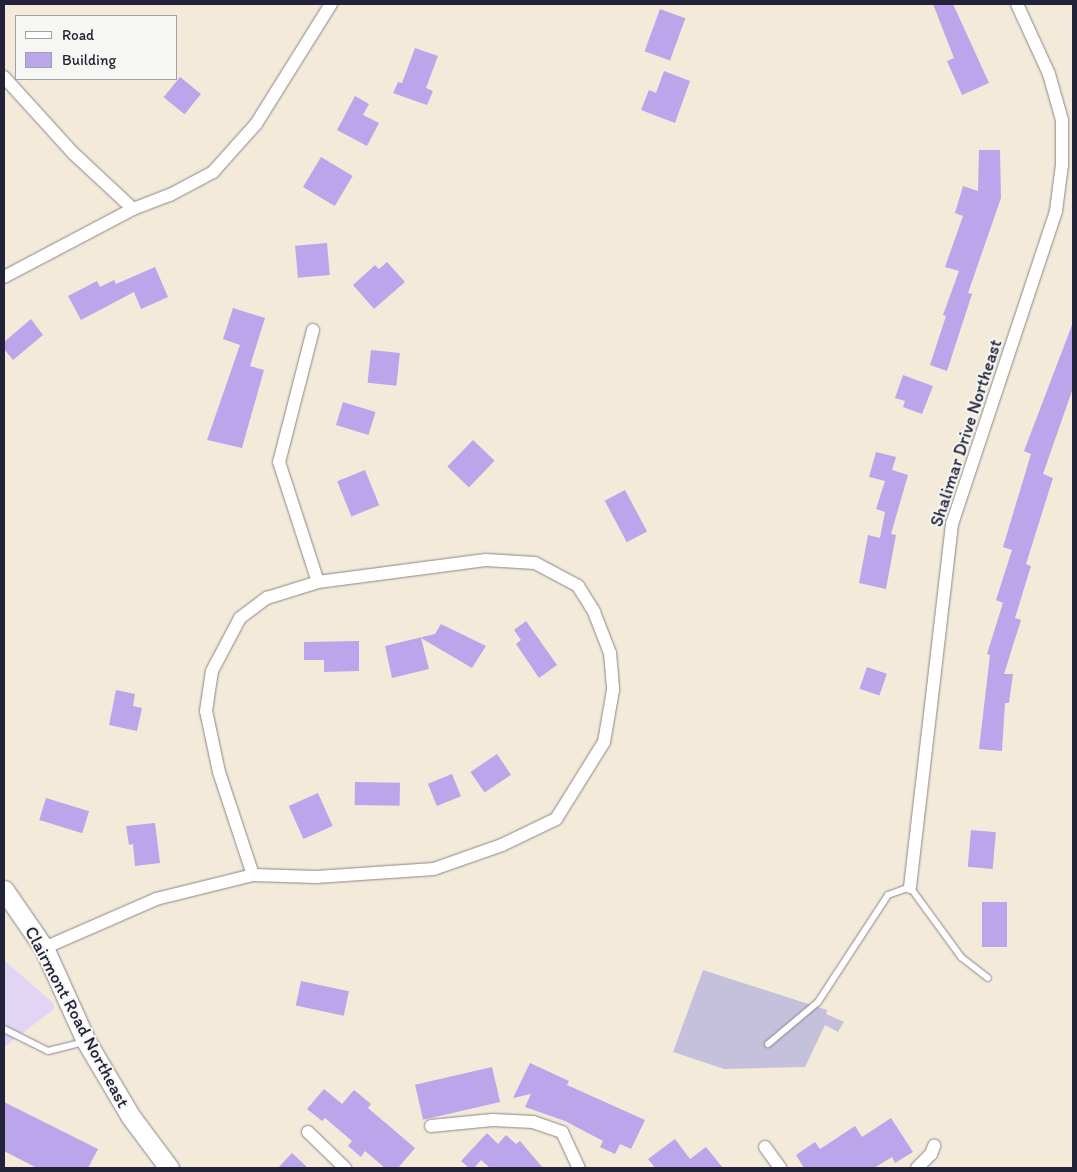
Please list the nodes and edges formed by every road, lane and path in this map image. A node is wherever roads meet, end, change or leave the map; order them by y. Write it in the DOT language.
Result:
graph roads {
  1 [pos="331,4"];
  2 [pos="1017,4"];
  3 [pos="4,77"];
  4 [pos="133,209"];
  5 [pos="4,277"];
  6 [pos="313,330"];
  7 [pos="318,582"];
  8 [pos="253,875"];
  9 [pos="910,887"];
  10 [pos="4,890"];
  11 [pos="44,948"];
  12 [pos="988,978"];
  13 [pos="4,1029"];
  14 [pos="86,1041"];
  15 [pos="768,1044"];
  16 [pos="430,1126"];
  17 [pos="308,1132"];
  18 [pos="934,1146"];
  19 [pos="765,1147"];
  20 [pos="168,1168"];
  21 [pos="345,1168"];
  22 [pos="579,1168"];
  23 [pos="780,1168"];
  24 [pos="917,1168"];
  1 -- 4 [label="street"];
  2 -- 9 [label="street, Shalimar Drive Northeast"];
  3 -- 4 [label="street"];
  4 -- 5 [label="street"];
  6 -- 7 [label="street"];
  7 -- 8 [label="street"];
  7 -- 8 [label="street"];
  8 -- 11 [label="street"];
  9 -- 12 [label="lane"];
  9 -- 15 [label="lane"];
  10 -- 11 [label="main road, Clairmont Road Northeast"];
  11 -- 14 [label="main road, Clairmont Road Northeast"];
  13 -- 14 [label="lane"];
  14 -- 20 [label="main road, Clairmont Road Northeast"];
  16 -- 22 [label="street"];
  17 -- 21 [label="street"];
  18 -- 24 [label="street"];
  19 -- 23 [label="street"];
}
